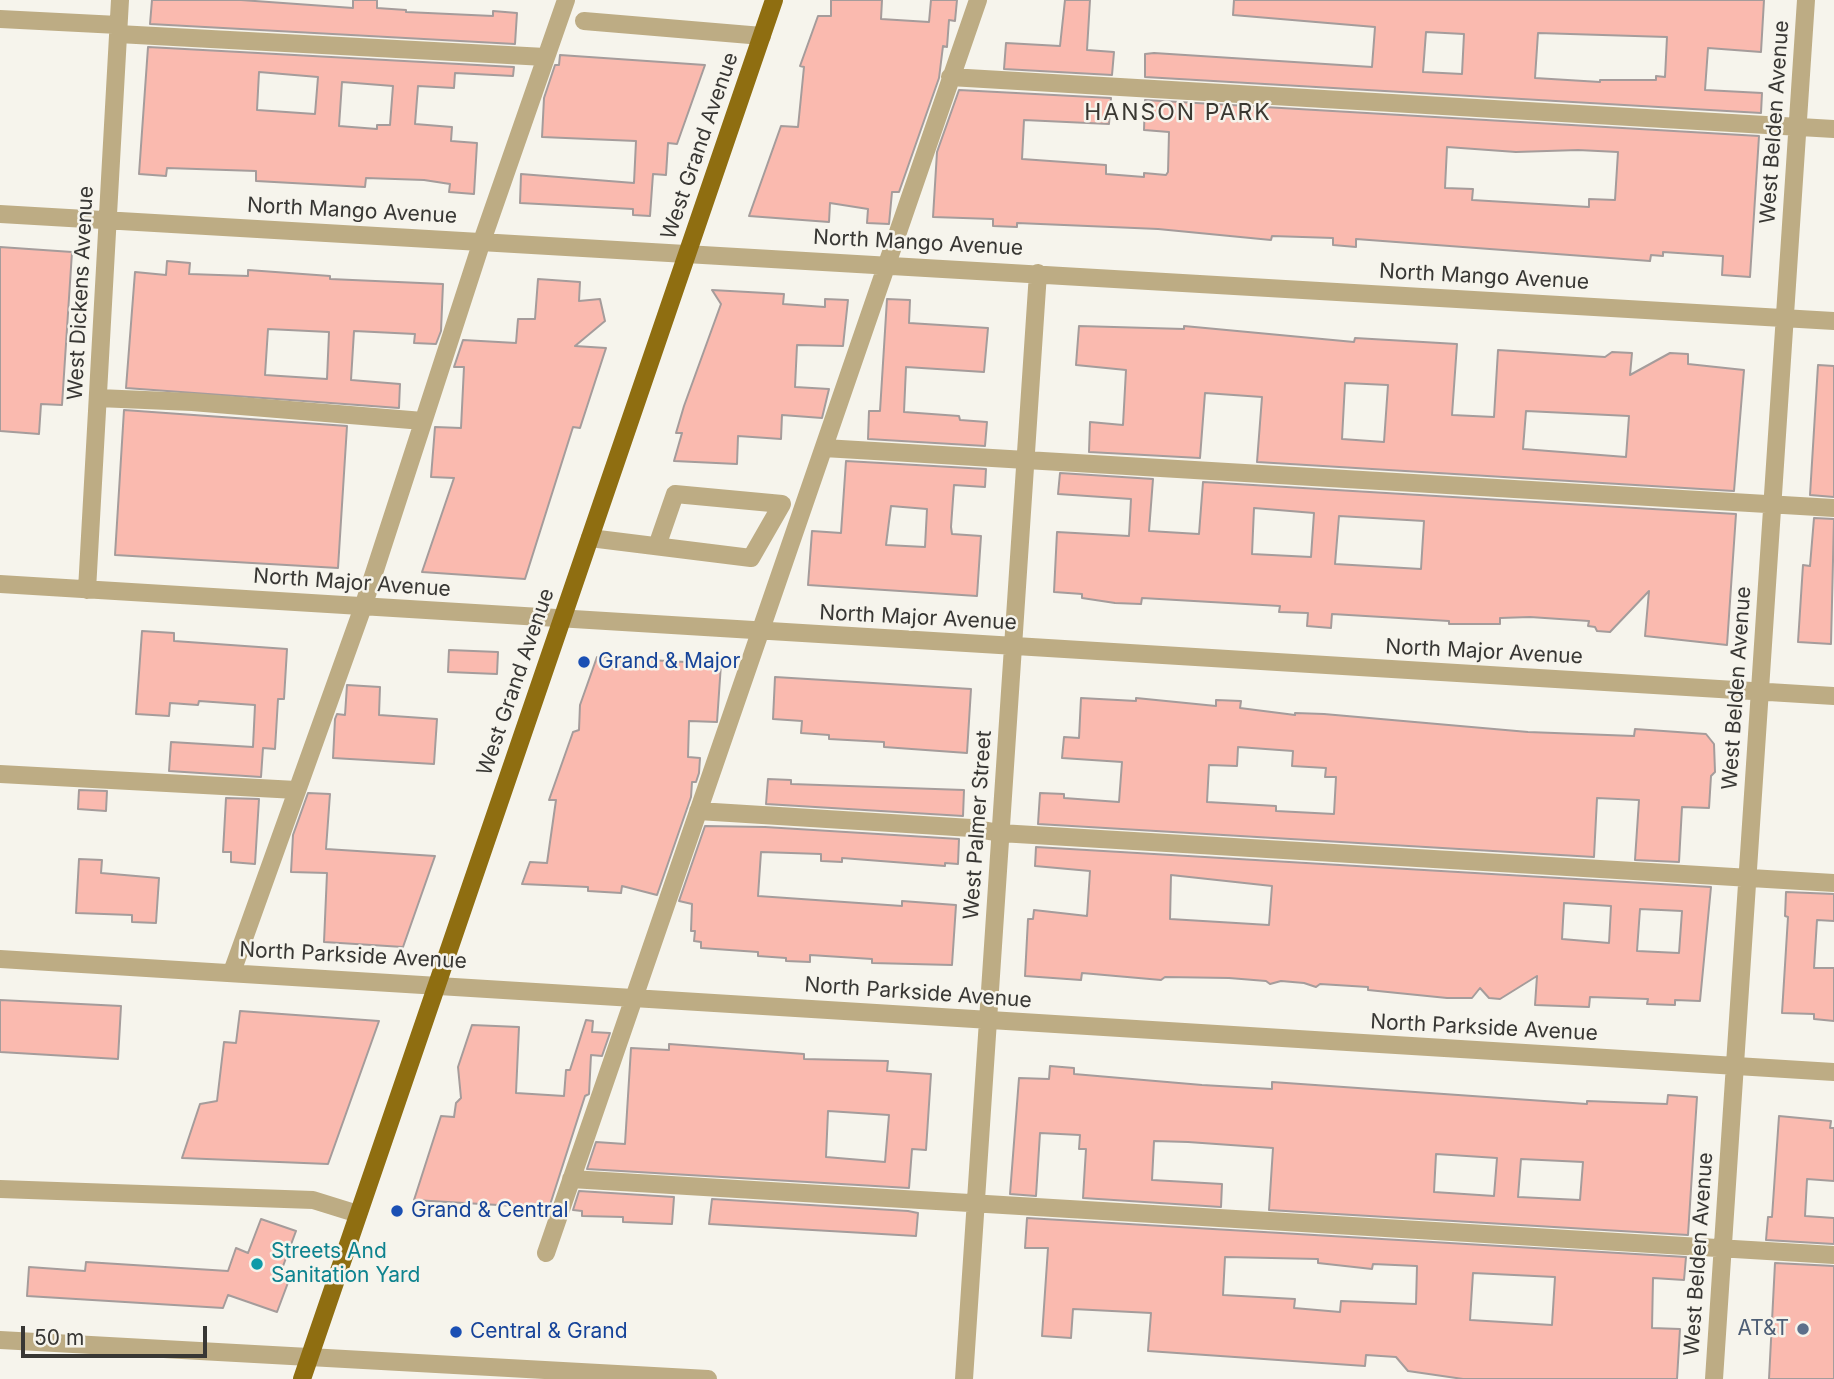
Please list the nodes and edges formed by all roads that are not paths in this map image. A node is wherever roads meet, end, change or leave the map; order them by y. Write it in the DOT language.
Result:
graph roads {
  1 [pos="120,0"];
  2 [pos="565,0"];
  3 [pos="774,0"];
  4 [pos="978,0"];
  5 [pos="1806,0"];
  6 [pos="0,19"];
  7 [pos="584,21"];
  8 [pos="118,30"];
  9 [pos="762,36"];
  10 [pos="545,57"];
  11 [pos="950,77"];
  12 [pos="1798,127"];
  13 [pos="1834,129"];
  14 [pos="0,214"];
  15 [pos="109,220"];
  16 [pos="482,241"];
  17 [pos="687,252"];
  18 [pos="887,264"];
  19 [pos="1038,273"];
  20 [pos="1785,318"];
  21 [pos="1834,321"];
  22 [pos="98,398"];
  23 [pos="423,421"];
  24 [pos="824,448"];
  25 [pos="1025,460"];
  26 [pos="1772,505"];
  27 [pos="1834,508"];
  28 [pos="590,538"];
  29 [pos="657,546"];
  30 [pos="0,584"];
  31 [pos="87,590"];
  32 [pos="363,607"];
  33 [pos="562,619"];
  34 [pos="761,631"];
  35 [pos="1013,646"];
  36 [pos="1760,692"];
  37 [pos="1834,696"];
  38 [pos="0,774"];
  39 [pos="296,790"];
  40 [pos="698,811"];
  41 [pos="1000,833"];
  42 [pos="1747,878"];
  43 [pos="1834,883"];
  44 [pos="0,959"];
  45 [pos="232,972"];
  46 [pos="437,984"];
  47 [pos="633,997"];
  48 [pos="988,1021"];
  49 [pos="1734,1066"];
  50 [pos="1834,1072"];
  51 [pos="571,1179"];
  52 [pos="0,1189"];
  53 [pos="976,1206"];
  54 [pos="358,1214"];
  55 [pos="1723,1249"];
  56 [pos="546,1253"];
  57 [pos="1834,1255"];
  58 [pos="0,1340"];
  59 [pos="309,1357"];
  60 [pos="302,1379"];
  61 [pos="708,1379"];
  62 [pos="964,1379"];
  63 [pos="1714,1379"];
  1 -- 8 [label="street, West Dickens Avenue"];
  2 -- 10 [label="street"];
  3 -- 9 [label="main road, West Grand Avenue"];
  4 -- 11 [label="street"];
  5 -- 12 [label="street, West Belden Avenue"];
  6 -- 8 [label="street"];
  7 -- 9 [label="street"];
  8 -- 10 [label="street"];
  8 -- 15 [label="street, West Dickens Avenue"];
  9 -- 17 [label="main road, West Grand Avenue"];
  10 -- 16 [label="street"];
  11 -- 12 [label="street"];
  11 -- 18 [label="street"];
  12 -- 13 [label="street"];
  12 -- 20 [label="street, West Belden Avenue"];
  14 -- 15 [label="street, North Mango Avenue"];
  15 -- 16 [label="street, North Mango Avenue"];
  15 -- 22 [label="street, West Dickens Avenue"];
  16 -- 17 [label="street, North Mango Avenue"];
  16 -- 23 [label="street"];
  17 -- 18 [label="street, North Mango Avenue"];
  17 -- 28 [label="main road, West Grand Avenue"];
  18 -- 19 [label="street, North Mango Avenue"];
  18 -- 24 [label="street"];
  19 -- 20 [label="street, North Mango Avenue"];
  19 -- 25 [label="street, West Palmer Street"];
  20 -- 21 [label="street, North Mango Avenue"];
  20 -- 26 [label="street, West Belden Avenue"];
  22 -- 23 [label="street"];
  22 -- 31 [label="street, West Dickens Avenue"];
  23 -- 32 [label="street"];
  24 -- 25 [label="street"];
  24 -- 34 [label="street"];
  25 -- 26 [label="street"];
  25 -- 35 [label="street, West Palmer Street"];
  26 -- 27 [label="street"];
  26 -- 36 [label="street, West Belden Avenue"];
  28 -- 29 [label="street"];
  28 -- 33 [label="main road, West Grand Avenue"];
  29 -- 29 [label="street"];
  30 -- 31 [label="street, North Major Avenue"];
  31 -- 32 [label="street, North Major Avenue"];
  32 -- 33 [label="street, North Major Avenue"];
  32 -- 39 [label="street"];
  33 -- 34 [label="street, North Major Avenue"];
  33 -- 46 [label="main road, West Grand Avenue"];
  34 -- 35 [label="street, North Major Avenue"];
  34 -- 40 [label="street"];
  35 -- 36 [label="street, North Major Avenue"];
  35 -- 41 [label="street, West Palmer Street"];
  36 -- 37 [label="street, North Major Avenue"];
  36 -- 42 [label="street, West Belden Avenue"];
  38 -- 39 [label="street"];
  39 -- 45 [label="street"];
  40 -- 41 [label="street"];
  40 -- 47 [label="street"];
  41 -- 42 [label="street"];
  41 -- 48 [label="street, West Palmer Street"];
  42 -- 43 [label="street"];
  42 -- 49 [label="street, West Belden Avenue"];
  44 -- 45 [label="street, North Parkside Avenue"];
  45 -- 46 [label="street, North Parkside Avenue"];
  46 -- 47 [label="street, North Parkside Avenue"];
  46 -- 54 [label="main road, West Grand Avenue"];
  47 -- 48 [label="street, North Parkside Avenue"];
  47 -- 51 [label="street"];
  48 -- 49 [label="street, North Parkside Avenue"];
  48 -- 53 [label="street, West Palmer Street"];
  49 -- 50 [label="street, North Parkside Avenue"];
  49 -- 55 [label="street, West Belden Avenue"];
  51 -- 53 [label="street"];
  51 -- 56 [label="street"];
  52 -- 54 [label="street"];
  53 -- 55 [label="street"];
  53 -- 62 [label="street, West Palmer Street"];
  54 -- 59 [label="main road, West Grand Avenue"];
  55 -- 57 [label="street"];
  55 -- 63 [label="street, West Belden Avenue"];
  58 -- 59 [label="street"];
  59 -- 60 [label="main road, West Grand Avenue"];
  59 -- 61 [label="street"];
}
